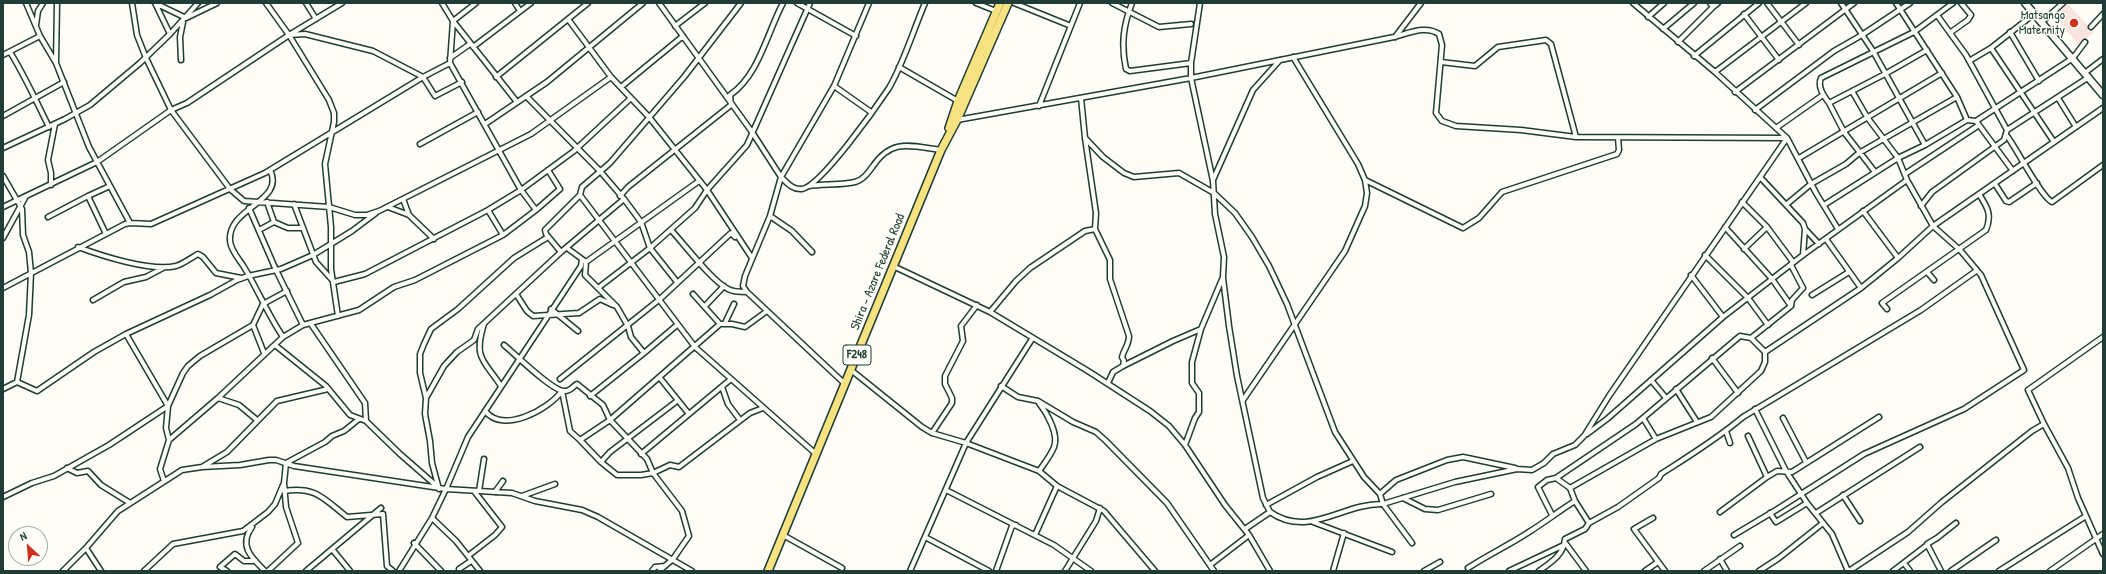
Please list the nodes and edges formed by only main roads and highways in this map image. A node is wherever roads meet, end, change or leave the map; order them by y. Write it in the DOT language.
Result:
graph roads {
  1 [pos="1000,3"];
  2 [pos="1008,3"];
  3 [pos="2025,3"];
  4 [pos="2103,95"];
  5 [pos="946,138"];
  6 [pos="768,571"];
  1 -- 5 [label="main road, Shira - Azare Federal Road / F248"];
  2 -- 5 [label="main road, Shira - Azare Federal Road / F248"];
  3 -- 4 [label="main road"];
  5 -- 6 [label="main road, Shira - Azare Federal Road / F248"];
}
